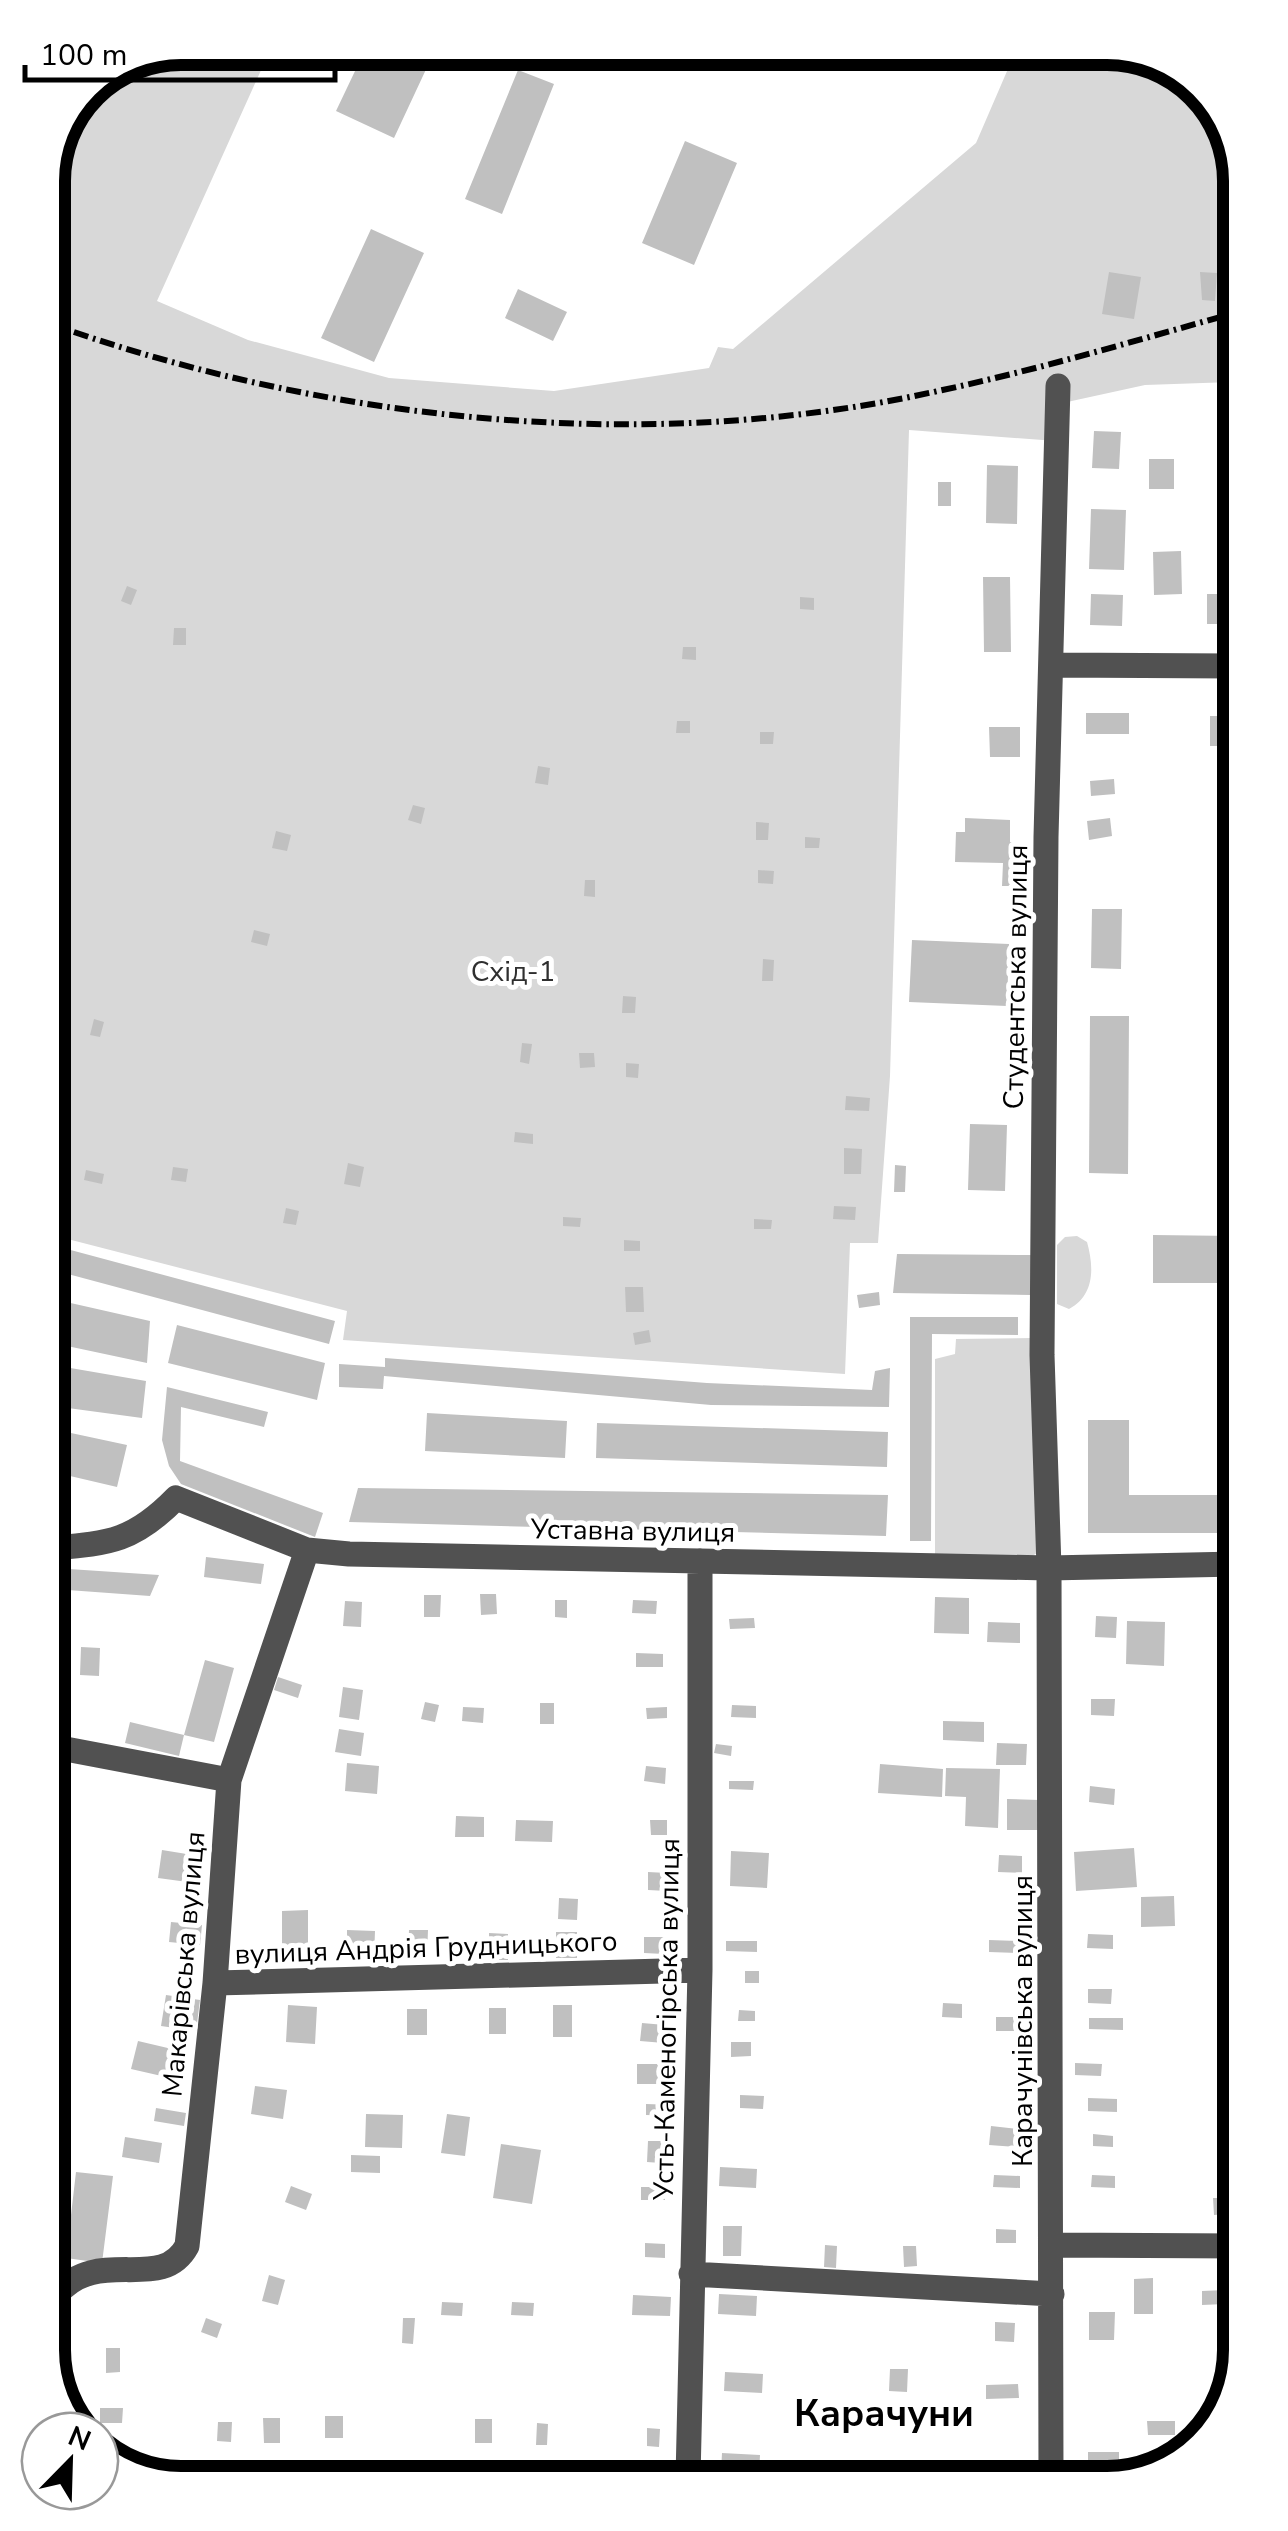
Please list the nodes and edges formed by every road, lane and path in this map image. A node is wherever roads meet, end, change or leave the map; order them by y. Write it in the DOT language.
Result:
graph roads {
  1 [pos="1058,386"];
  2 [pos="1053,665"];
  3 [pos="1223,666"];
  4 [pos="65,1547"];
  5 [pos="307,1550"];
  6 [pos="700,1561"];
  7 [pos="1223,1564"];
  8 [pos="1050,1568"];
  9 [pos="65,1748"];
  10 [pos="229,1780"];
  11 [pos="700,1970"];
  12 [pos="215,1983"];
  13 [pos="1053,2245"];
  14 [pos="1223,2246"];
  15 [pos="691,2274"];
  16 [pos="65,2287"];
  17 [pos="1052,2294"];
  18 [pos="688,2466"];
  19 [pos="1051,2466"];
  1 -- 2 [label="street, Студентська вулиця"];
  2 -- 3 [label="street"];
  2 -- 8 [label="street, Студентська вулиця"];
  4 -- 5 [label="street, Уставна вулиця"];
  5 -- 6 [label="street, Уставна вулиця"];
  5 -- 10 [label="street, Макарівська вулиця"];
  6 -- 8 [label="street, Уставна вулиця"];
  6 -- 11 [label="street, Усть-Каменогірська вулиця"];
  7 -- 8 [label="street, Уставна вулиця"];
  8 -- 13 [label="street, Карачунівська вулиця"];
  9 -- 10 [label="street"];
  10 -- 12 [label="street, Макарівська вулиця"];
  11 -- 12 [label="street, вулиця Андрія Грудницького"];
  11 -- 15 [label="street, Усть-Каменогірська вулиця"];
  12 -- 16 [label="street, Макарівська вулиця"];
  13 -- 14 [label="street"];
  13 -- 17 [label="street, Карачунівська вулиця"];
  15 -- 17 [label="street"];
  15 -- 18 [label="street, Усть-Каменогірська вулиця"];
  17 -- 19 [label="street, Карачунівська вулиця"];
}
